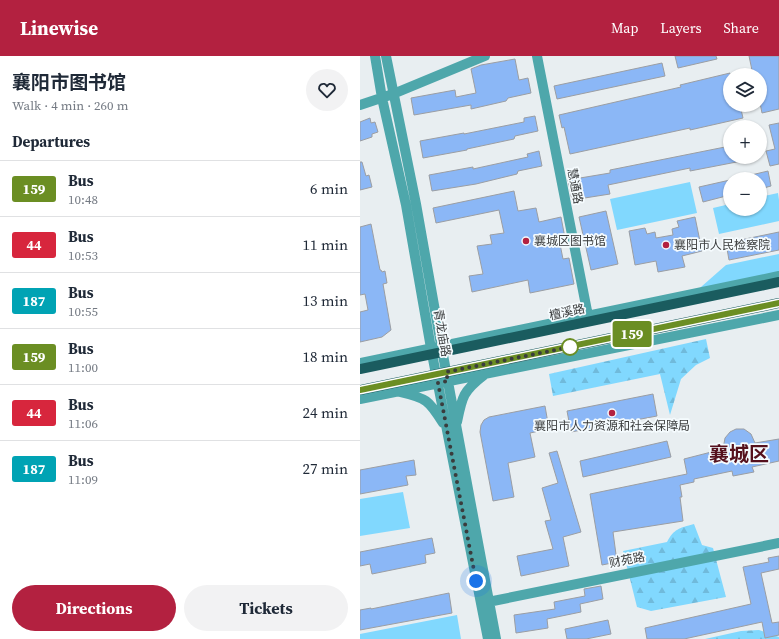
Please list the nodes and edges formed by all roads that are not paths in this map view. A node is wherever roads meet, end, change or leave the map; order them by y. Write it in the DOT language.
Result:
graph roads {
  1 [pos="375,56"];
  2 [pos="386,56"];
  3 [pos="485,56"];
  4 [pos="537,56"];
  5 [pos="393,94"];
  6 [pos="382,98"];
  7 [pos="360,105"];
  8 [pos="779,276"];
  9 [pos="779,282"];
  10 [pos="779,303"];
  11 [pos="779,314"];
  12 [pos="588,318"];
  13 [pos="436,350"];
  14 [pos="360,362"];
  15 [pos="360,369"];
  16 [pos="487,373"];
  17 [pos="442,378"];
  18 [pos="360,390"];
  19 [pos="396,391"];
  20 [pos="360,399"];
  21 [pos="451,427"];
  22 [pos="779,543"];
  23 [pos="485,602"];
  24 [pos="488,639"];
  25 [pos="496,639"];
  1 -- 6 [label="street, 青龙庙路"];
  2 -- 5 [label="street, 青龙庙路"];
  3 -- 5 [label="street"];
  4 -- 12 [label="street, 慧通路"];
  5 -- 6 [label="street"];
  5 -- 13 [label="street, 青龙庙路"];
  6 -- 7 [label="street"];
  6 -- 13 [label="street, 青龙庙路"];
  8 -- 12 [label="street"];
  9 -- 12 [label="main road, 檀溪路"];
  10 -- 17 [label="main road"];
  11 -- 16 [label="street"];
  12 -- 13 [label="main road, 檀溪路"];
  13 -- 14 [label="street"];
  13 -- 15 [label="main road, 檀溪路"];
  13 -- 17 [label="street, 青龙庙路"];
  16 -- 17 [label="street"];
  16 -- 21 [label="street"];
  17 -- 18 [label="main road"];
  17 -- 19 [label="street"];
  17 -- 21 [label="street, 青龙庙路"];
  19 -- 20 [label="street"];
  19 -- 21 [label="street"];
  21 -- 23 [label="street, 青龙庙路"];
  22 -- 23 [label="street, 财苑路"];
  23 -- 24 [label="street, 青龙庙路"];
  23 -- 25 [label="street, 青龙庙路"];
}
